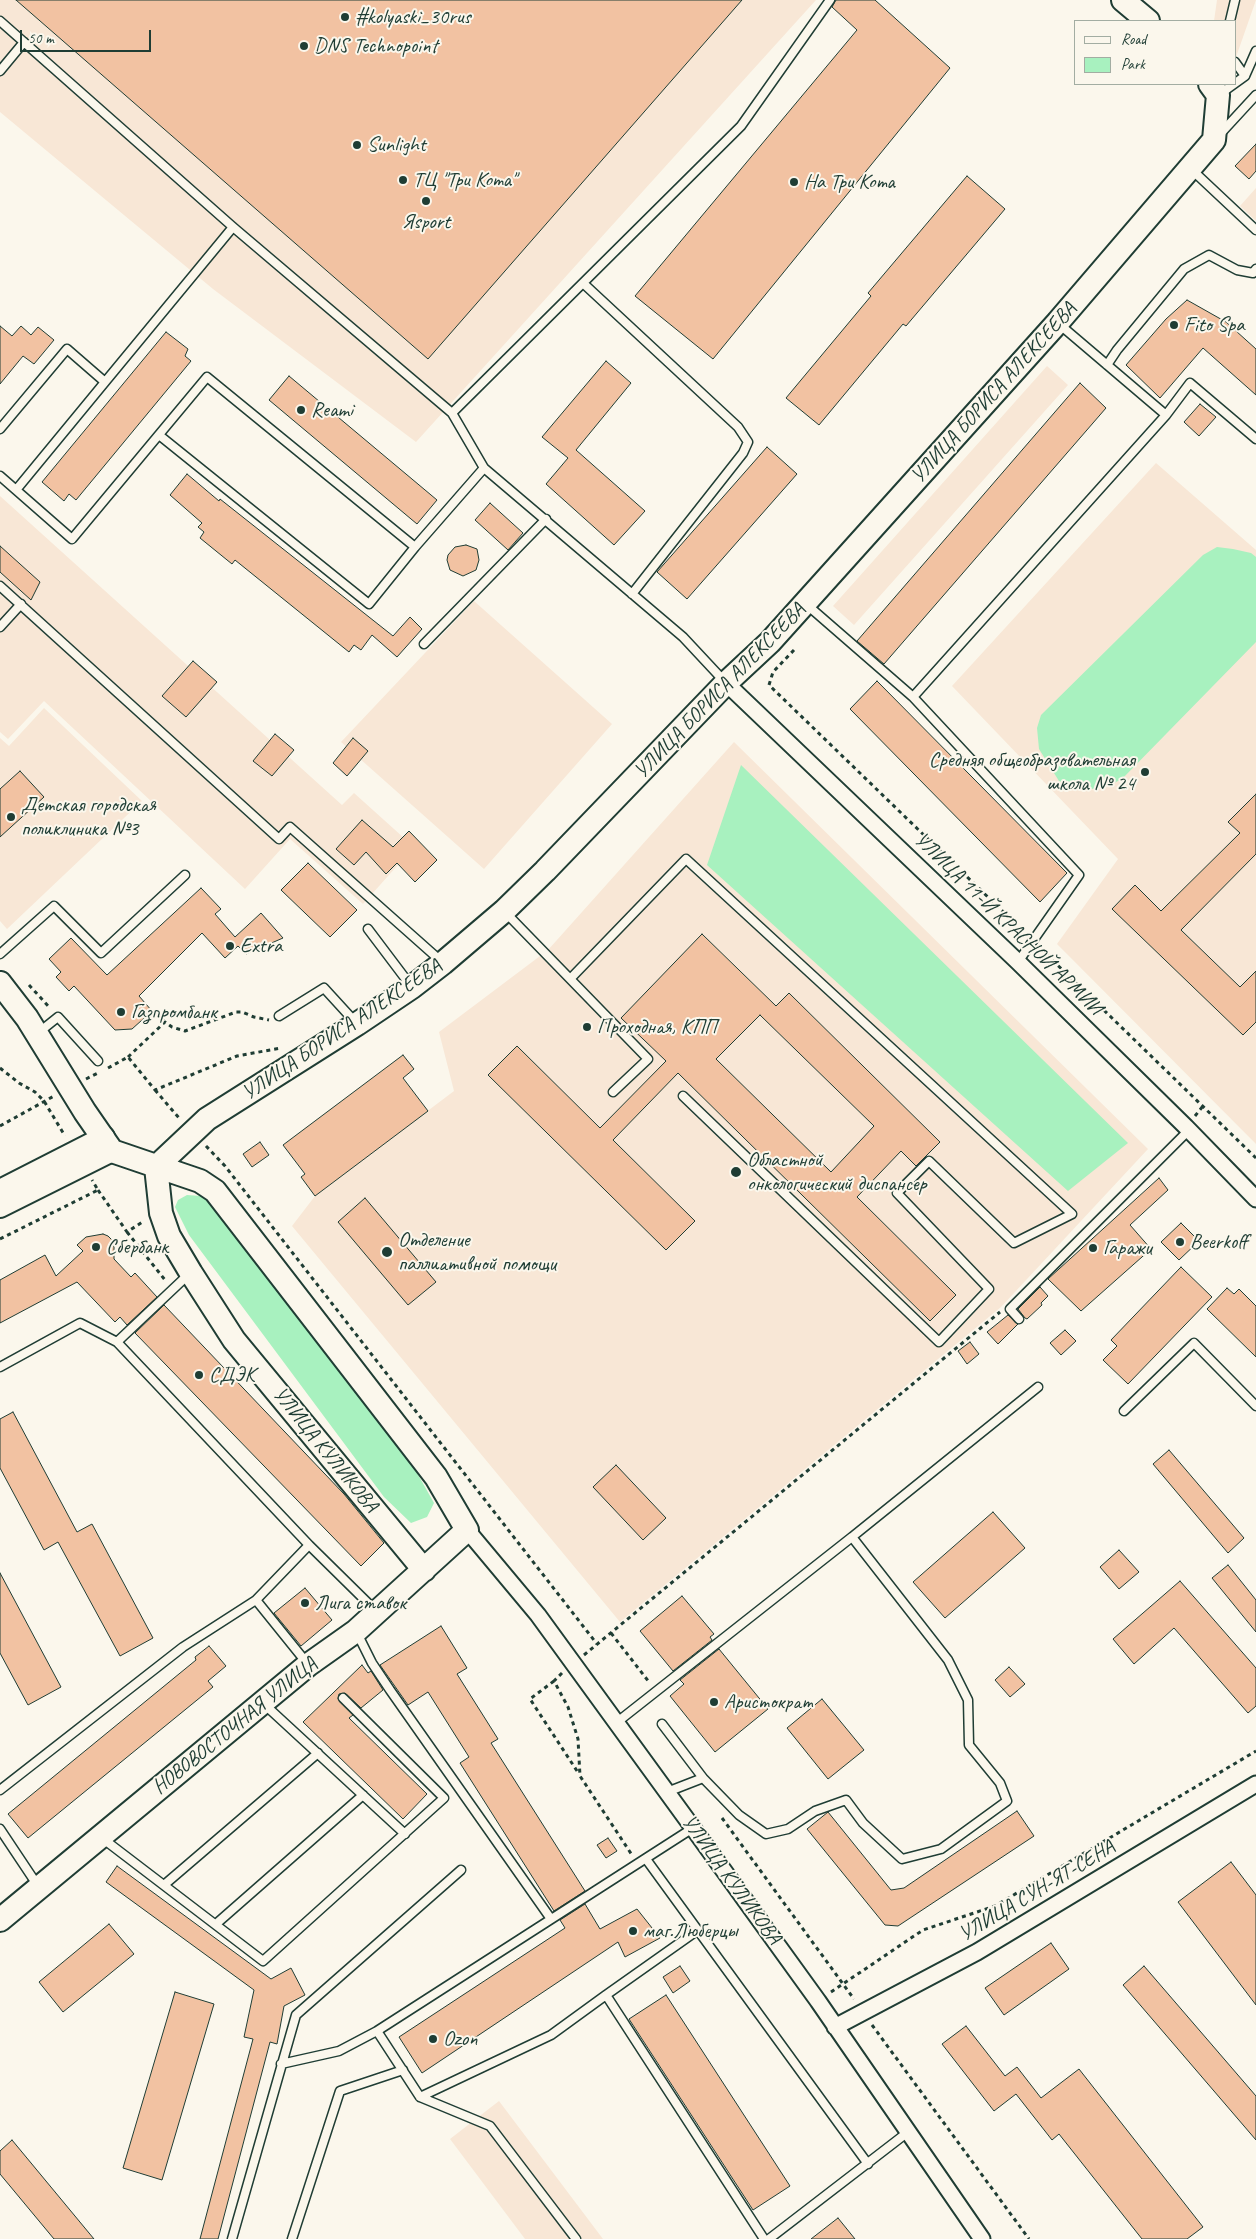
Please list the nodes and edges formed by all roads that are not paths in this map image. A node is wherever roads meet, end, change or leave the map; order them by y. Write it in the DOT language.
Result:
graph roads {
  1 [pos="830,0"];
  2 [pos="1123,0"];
  3 [pos="1235,0"];
  4 [pos="1147,20"];
  5 [pos="1230,20"];
  6 [pos="0,21"];
  7 [pos="24,42"];
  8 [pos="1256,51"];
  9 [pos="1236,63"];
  10 [pos="0,71"];
  11 [pos="1245,76"];
  12 [pos="1236,80"];
  13 [pos="1214,89"];
  14 [pos="1256,95"];
  15 [pos="1214,140"];
  16 [pos="1190,168"];
  17 [pos="233,227"];
  18 [pos="1256,230"];
  19 [pos="1256,269"];
  20 [pos="584,284"];
  21 [pos="1058,322"];
  22 [pos="1107,364"];
  23 [pos="105,382"];
  24 [pos="452,413"];
  25 [pos="1166,415"];
  26 [pos="0,429"];
  27 [pos="159,435"];
  28 [pos="1256,439"];
  29 [pos="484,468"];
  30 [pos="0,476"];
  31 [pos="16,490"];
  32 [pos="546,519"];
  33 [pos="415,547"];
  34 [pos="0,586"];
  35 [pos="632,594"];
  36 [pos="805,603"];
  37 [pos="20,604"];
  38 [pos="0,626"];
  39 [pos="424,644"];
  40 [pos="726,683"];
  41 [pos="913,696"];
  42 [pos="185,876"];
  43 [pos="504,911"];
  44 [pos="368,929"];
  45 [pos="0,954"];
  46 [pos="1018,962"];
  47 [pos="443,963"];
  48 [pos="571,978"];
  49 [pos="0,983"];
  50 [pos="412,987"];
  51 [pos="280,1016"];
  52 [pos="358,1024"];
  53 [pos="36,1034"];
  54 [pos="98,1061"];
  55 [pos="613,1092"];
  56 [pos="683,1096"];
  57 [pos="1188,1128"];
  58 [pos="108,1144"];
  59 [pos="156,1167"];
  60 [pos="0,1190"];
  61 [pos="1254,1193"];
  62 [pos="0,1207"];
  63 [pos="190,1273"];
  64 [pos="1019,1319"];
  65 [pos="117,1342"];
  66 [pos="0,1367"];
  67 [pos="1038,1387"];
  68 [pos="1256,1406"];
  69 [pos="1124,1411"];
  70 [pos="467,1530"];
  71 [pos="852,1537"];
  72 [pos="309,1545"];
  73 [pos="424,1570"];
  74 [pos="256,1600"];
  75 [pos="377,1612"];
  76 [pos="356,1631"];
  77 [pos="308,1665"];
  78 [pos="343,1698"];
  79 [pos="263,1702"];
  80 [pos="616,1723"];
  81 [pos="662,1724"];
  82 [pos="318,1753"];
  83 [pos="703,1778"];
  84 [pos="1256,1784"];
  85 [pos="0,1790"];
  86 [pos="667,1792"];
  87 [pos="363,1796"];
  88 [pos="693,1828"];
  89 [pos="0,1829"];
  90 [pos="405,1834"];
  91 [pos="101,1837"];
  92 [pos="646,1859"];
  93 [pos="461,1870"];
  94 [pos="164,1885"];
  95 [pos="39,1888"];
  96 [pos="551,1919"];
  97 [pos="0,1920"];
  98 [pos="216,1924"];
  99 [pos="698,1930"];
  100 [pos="606,1995"];
  101 [pos="834,2027"];
  102 [pos="377,2031"];
  103 [pos="281,2064"];
  104 [pos="403,2070"];
  105 [pos="420,2097"];
  106 [pos="908,2132"];
  107 [pos="868,2164"];
  108 [pos="232,2239"];
  109 [pos="292,2239"];
  110 [pos="576,2239"];
  111 [pos="764,2239"];
  112 [pos="769,2239"];
  113 [pos="982,2239"];
  1 -- 20 [label="lane"];
  2 -- 4 [label="main road"];
  3 -- 5 [label="lane"];
  6 -- 7 [label="lane"];
  7 -- 10 [label="lane"];
  7 -- 17 [label="lane"];
  8 -- 11 [label="lane"];
  9 -- 11 [label="lane"];
  11 -- 12 [label="lane"];
  13 -- 15 [label="main road"];
  14 -- 15 [label="lane"];
  15 -- 16 [label="main road, УЛИЦА БОРИСА АЛЕКСЕЕВА"];
  16 -- 18 [label="lane"];
  16 -- 21 [label="main road, УЛИЦА БОРИСА АЛЕКСЕЕВА"];
  17 -- 23 [label="lane"];
  17 -- 24 [label="lane"];
  19 -- 22 [label="lane"];
  20 -- 24 [label="lane"];
  20 -- 35 [label="lane"];
  21 -- 22 [label="lane"];
  21 -- 36 [label="main road, УЛИЦА БОРИСА АЛЕКСЕЕВА"];
  22 -- 25 [label="lane"];
  23 -- 26 [label="lane"];
  23 -- 31 [label="lane"];
  24 -- 29 [label="lane"];
  25 -- 28 [label="lane"];
  25 -- 41 [label="lane"];
  27 -- 31 [label="lane"];
  27 -- 33 [label="lane"];
  27 -- 33 [label="lane"];
  29 -- 32 [label="lane"];
  29 -- 33 [label="lane"];
  30 -- 31 [label="lane"];
  32 -- 35 [label="lane"];
  32 -- 39 [label="lane"];
  34 -- 37 [label="lane"];
  35 -- 40 [label="lane"];
  36 -- 40 [label="main road, УЛИЦА БОРИСА АЛЕКСЕЕВА"];
  36 -- 41 [label="lane"];
  37 -- 38 [label="lane"];
  37 -- 47 [label="lane"];
  40 -- 43 [label="main road, УЛИЦА БОРИСА АЛЕКСЕЕВА"];
  40 -- 46 [label="street, УЛИЦА 11-Й КРАСНОЙ АРМИИ"];
  41 -- 46 [label="lane"];
  42 -- 45 [label="lane"];
  43 -- 47 [label="main road, УЛИЦА БОРИСА АЛЕКСЕЕВА"];
  43 -- 48 [label="lane"];
  44 -- 50 [label="lane"];
  46 -- 57 [label="street, УЛИЦА 11-Й КРАСНОЙ АРМИИ"];
  47 -- 50 [label="main road, УЛИЦА БОРИСА АЛЕКСЕЕВА"];
  48 -- 55 [label="lane"];
  48 -- 56 [label="lane"];
  49 -- 53 [label="main road"];
  50 -- 52 [label="main road, УЛИЦА БОРИСА АЛЕКСЕЕВА"];
  51 -- 52 [label="lane"];
  52 -- 59 [label="main road, УЛИЦА БОРИСА АЛЕКСЕЕВА"];
  53 -- 54 [label="lane"];
  53 -- 58 [label="main road"];
  57 -- 61 [label="street, УЛИЦА 11-Й КРАСНОЙ АРМИИ"];
  57 -- 64 [label="lane"];
  58 -- 59 [label="main road"];
  58 -- 60 [label="street"];
  58 -- 62 [label="street"];
  59 -- 63 [label="main road, УЛИЦА КУЛИКОВА"];
  59 -- 70 [label="main road"];
  63 -- 65 [label="lane"];
  63 -- 73 [label="main road, УЛИЦА КУЛИКОВА"];
  65 -- 66 [label="lane"];
  65 -- 72 [label="lane"];
  67 -- 71 [label="lane"];
  68 -- 69 [label="lane"];
  70 -- 73 [label="main road, НОВОВОСТОЧНАЯ УЛИЦА"];
  70 -- 80 [label="street, УЛИЦА КУЛИКОВА"];
  71 -- 80 [label="lane"];
  71 -- 83 [label="lane"];
  72 -- 74 [label="lane"];
  72 -- 75 [label="lane"];
  73 -- 75 [label="main road, НОВОВОСТОЧНАЯ УЛИЦА"];
  74 -- 77 [label="lane"];
  74 -- 85 [label="lane"];
  75 -- 76 [label="main road, НОВОВОСТОЧНАЯ УЛИЦА"];
  76 -- 77 [label="main road, НОВОВОСТОЧНАЯ УЛИЦА"];
  76 -- 96 [label="lane"];
  77 -- 79 [label="main road, НОВОВОСТОЧНАЯ УЛИЦА"];
  78 -- 90 [label="lane"];
  79 -- 82 [label="lane"];
  79 -- 91 [label="main road, НОВОВОСТОЧНАЯ УЛИЦА"];
  80 -- 86 [label="street, УЛИЦА КУЛИКОВА"];
  81 -- 83 [label="lane"];
  82 -- 87 [label="lane"];
  82 -- 94 [label="lane"];
  83 -- 86 [label="lane"];
  84 -- 101 [label="street, УЛИЦА СУН-ЯТ-СЕНА"];
  86 -- 88 [label="street, УЛИЦА КУЛИКОВА"];
  87 -- 90 [label="lane"];
  87 -- 98 [label="lane"];
  88 -- 92 [label="lane"];
  88 -- 101 [label="street, УЛИЦА КУЛИКОВА"];
  89 -- 95 [label="lane"];
  90 -- 98 [label="lane"];
  91 -- 94 [label="lane"];
  91 -- 95 [label="main road, НОВОВОСТОЧНАЯ УЛИЦА"];
  92 -- 96 [label="lane"];
  92 -- 99 [label="lane"];
  93 -- 103 [label="lane"];
  94 -- 98 [label="lane"];
  95 -- 97 [label="main road, НОВОВОСТОЧНАЯ УЛИЦА"];
  96 -- 102 [label="lane"];
  99 -- 100 [label="lane"];
  99 -- 107 [label="lane"];
  100 -- 105 [label="lane"];
  100 -- 111 [label="lane"];
  101 -- 106 [label="street, УЛИЦА КУЛИКОВА"];
  102 -- 103 [label="lane"];
  102 -- 104 [label="lane"];
  103 -- 108 [label="lane"];
  104 -- 105 [label="lane"];
  104 -- 109 [label="lane"];
  105 -- 110 [label="lane"];
  106 -- 107 [label="lane"];
  106 -- 113 [label="street, УЛИЦА КУЛИКОВА"];
  107 -- 112 [label="lane"];
}
